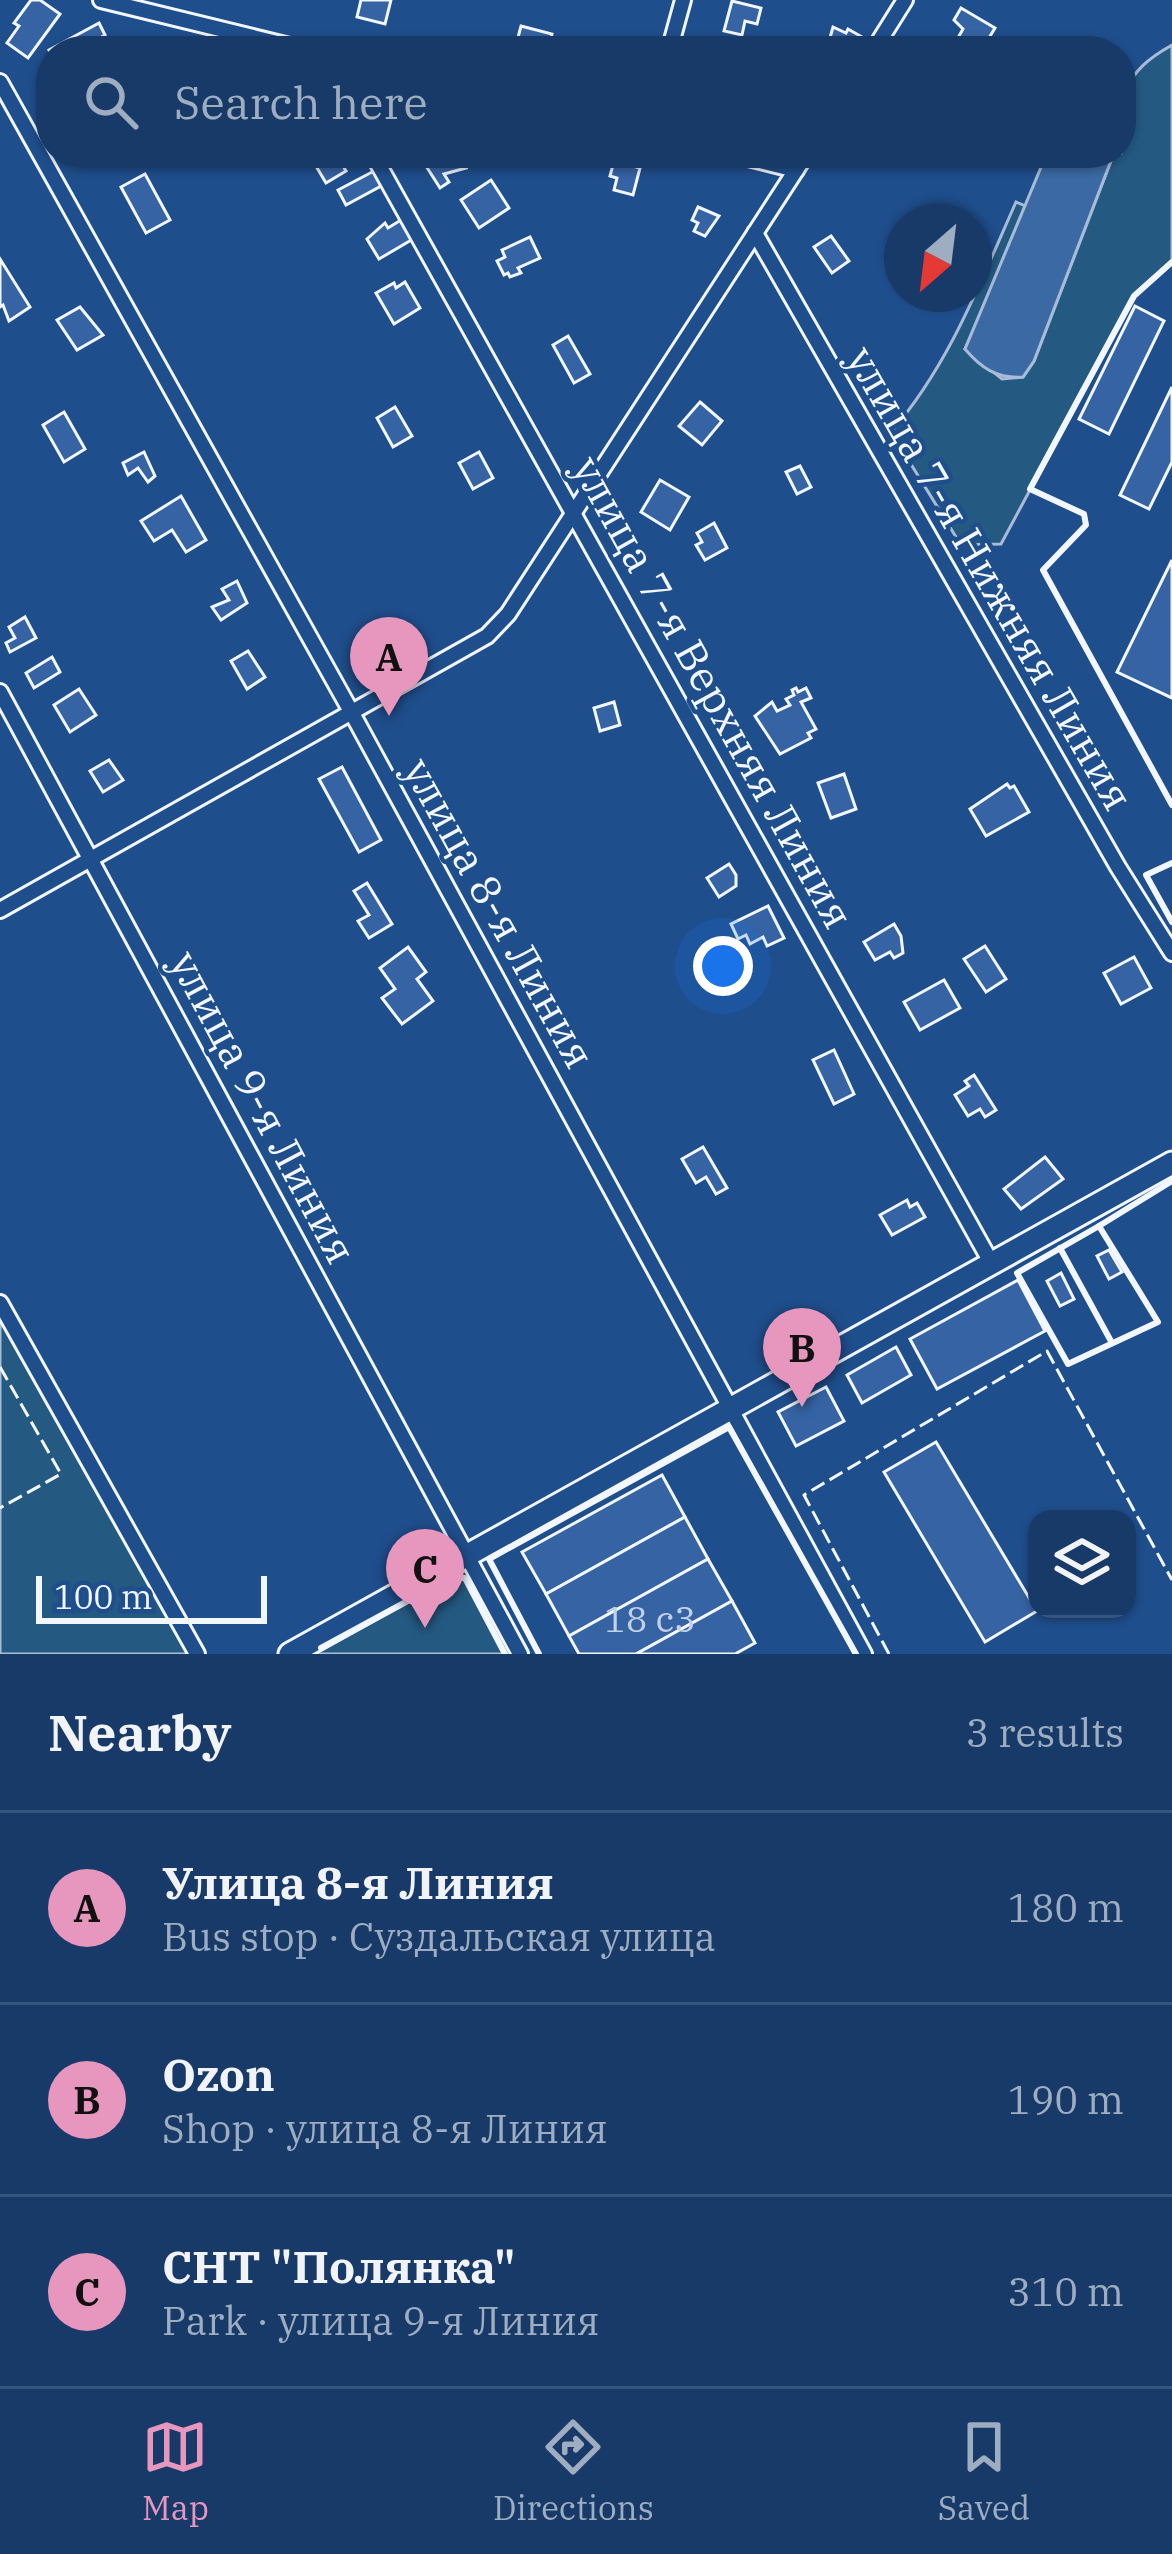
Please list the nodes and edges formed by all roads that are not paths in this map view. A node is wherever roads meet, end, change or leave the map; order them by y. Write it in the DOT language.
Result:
graph roads {
  1 [pos="101,0"];
  2 [pos="683,0"];
  3 [pos="905,0"];
  4 [pos="249,36"];
  5 [pos="673,36"];
  6 [pos="882,36"];
  7 [pos="0,82"];
  8 [pos="36,147"];
  9 [pos="48,168"];
  10 [pos="380,168"];
  11 [pos="788,168"];
  12 [pos="796,170"];
  13 [pos="755,233"];
  14 [pos="574,510"];
  15 [pos="0,692"];
  16 [pos="353,715"];
  17 [pos="91,859"];
  18 [pos="0,910"];
  19 [pos="1172,953"];
  20 [pos="1172,1163"];
  21 [pos="992,1264"];
  22 [pos="0,1303"];
  23 [pos="732,1408"];
  24 [pos="468,1554"];
  25 [pos="197,1654"];
  26 [pos="290,1654"];
  27 [pos="520,1654"];
  28 [pos="864,1654"];
  1 -- 4 [label="street"];
  2 -- 5 [label="street"];
  3 -- 6 [label="street"];
  7 -- 8 [label="street, улица 8-я Линия"];
  9 -- 16 [label="street, улица 8-я Линия"];
  10 -- 14 [label="street, улица 7-я Верхняя Линия"];
  11 -- 12 [label="street"];
  12 -- 13 [label="street"];
  13 -- 14 [label="street"];
  13 -- 19 [label="street, улица 7-я Нижняя Линия"];
  14 -- 16 [label="street"];
  14 -- 21 [label="street, улица 7-я Верхняя Линия"];
  15 -- 17 [label="street, улица 9-я Линия"];
  16 -- 17 [label="street"];
  16 -- 23 [label="street, улица 8-я Линия"];
  17 -- 18 [label="street"];
  17 -- 24 [label="street, улица 9-я Линия"];
  20 -- 21 [label="street"];
  21 -- 23 [label="street"];
  22 -- 25 [label="street"];
  23 -- 24 [label="street"];
  23 -- 28 [label="street, улица 8-я Линия"];
  24 -- 26 [label="street"];
  24 -- 27 [label="street, улица 9-я Линия"];
}
